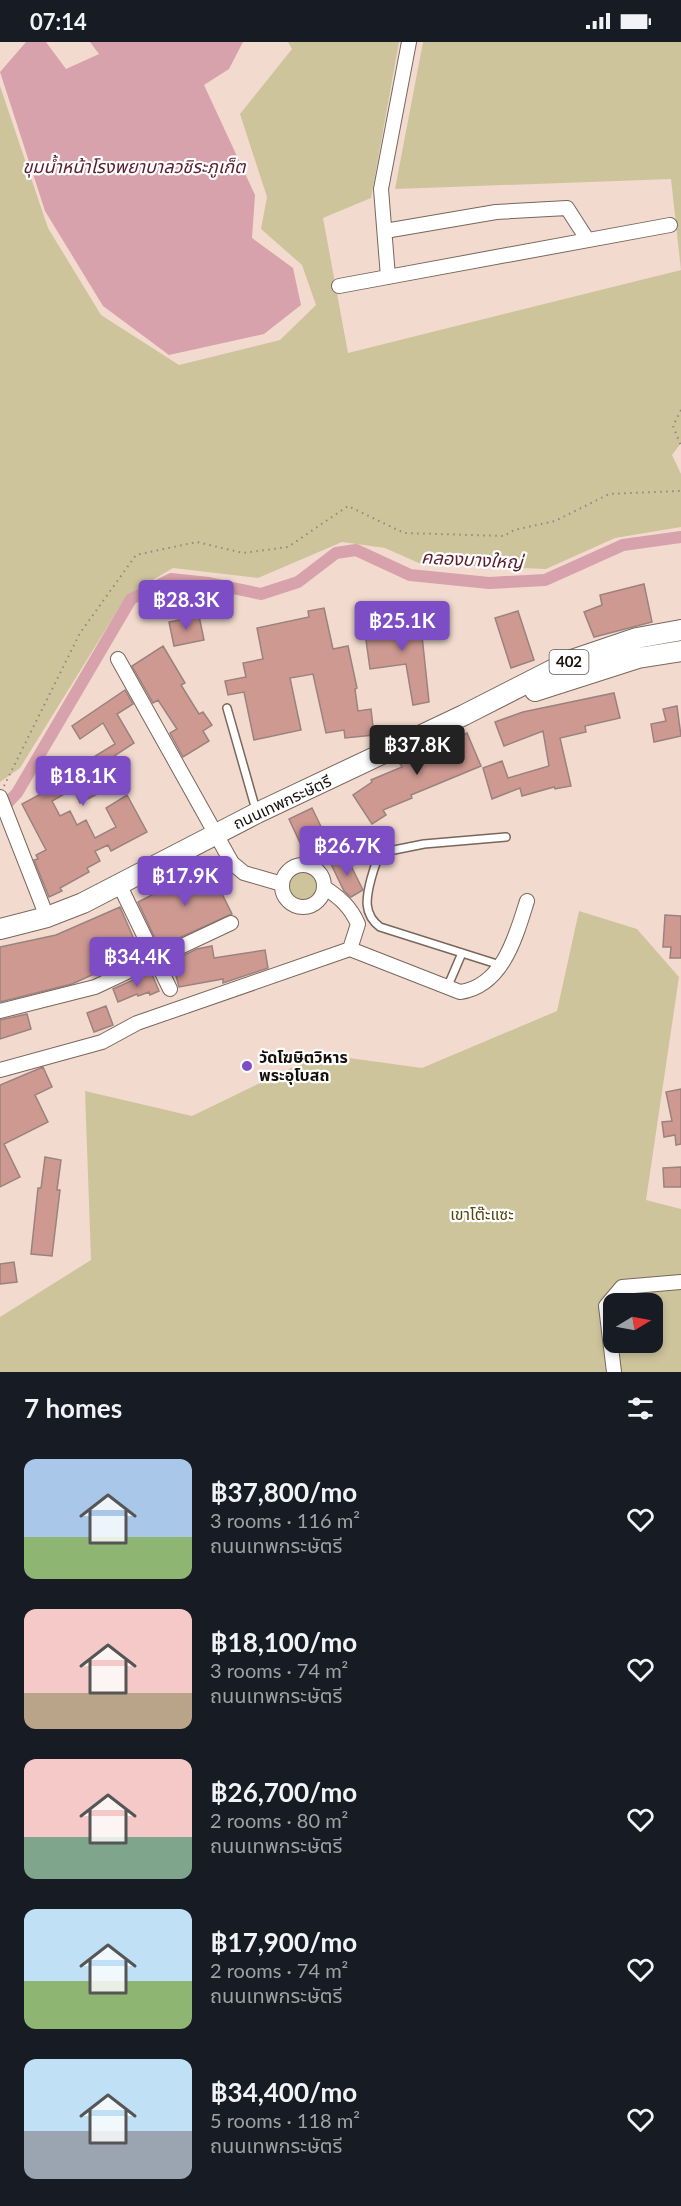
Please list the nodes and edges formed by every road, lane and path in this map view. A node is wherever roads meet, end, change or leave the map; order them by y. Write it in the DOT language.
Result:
graph roads {
  1 [pos="409,42"];
  2 [pos="670,225"];
  3 [pos="385,231"];
  4 [pos="587,239"];
  5 [pos="388,277"];
  6 [pos="339,286"];
  7 [pos="681,410"];
  8 [pos="681,446"];
  9 [pos="681,491"];
  10 [pos="681,630"];
  11 [pos="681,651"];
  12 [pos="118,659"];
  13 [pos="575,668"];
  14 [pos="227,708"];
  15 [pos="1,798"];
  16 [pos="256,813"];
  17 [pos="215,834"];
  18 [pos="506,837"];
  19 [pos="120,884"];
  20 [pos="282,884"];
  21 [pos="324,887"];
  22 [pos="527,901"];
  23 [pos="47,917"];
  24 [pos="231,923"];
  25 [pos="0,929"];
  26 [pos="350,949"];
  27 [pos="462,953"];
  28 [pos="155,958"];
  29 [pos="502,966"];
  30 [pos="447,988"];
  31 [pos="170,989"];
  32 [pos="0,1011"];
  33 [pos="0,1070"];
  34 [pos="681,1282"];
  35 [pos="614,1372"];
  1 -- 3 [label="street"];
  2 -- 4 [label="street"];
  3 -- 4 [label="street"];
  3 -- 5 [label="street"];
  4 -- 5 [label="street"];
  5 -- 6 [label="street"];
  7 -- 8 [label="path"];
  9 -- 15 [label="path"];
  10 -- 13 [label="main road, ถนนเทพกระษัตรี / 402"];
  11 -- 13 [label="main road, ถนนเทพกระษัตรี / 402"];
  12 -- 17 [label="street"];
  13 -- 16 [label="main road, ถนนเทพกระษัตรี / 402"];
  14 -- 16 [label="lane"];
  15 -- 23 [label="street"];
  16 -- 17 [label="main road, ถนนเทพกระษัตรี"];
  17 -- 19 [label="main road, ถนนเทพกระษัตรี"];
  17 -- 20 [label="street"];
  18 -- 27 [label="lane"];
  19 -- 23 [label="main road, ถนนเทพกระษัตรี"];
  19 -- 28 [label="street"];
  20 -- 21 [label="street"];
  20 -- 21 [label="street"];
  21 -- 26 [label="street"];
  22 -- 29 [label="street"];
  23 -- 25 [label="main road, ถนนเทพกระษัตรี"];
  24 -- 28 [label="street"];
  26 -- 30 [label="street"];
  26 -- 33 [label="street"];
  27 -- 29 [label="lane"];
  27 -- 30 [label="lane"];
  28 -- 31 [label="street"];
  28 -- 32 [label="street"];
  29 -- 30 [label="street"];
  34 -- 35 [label="street"];
}
